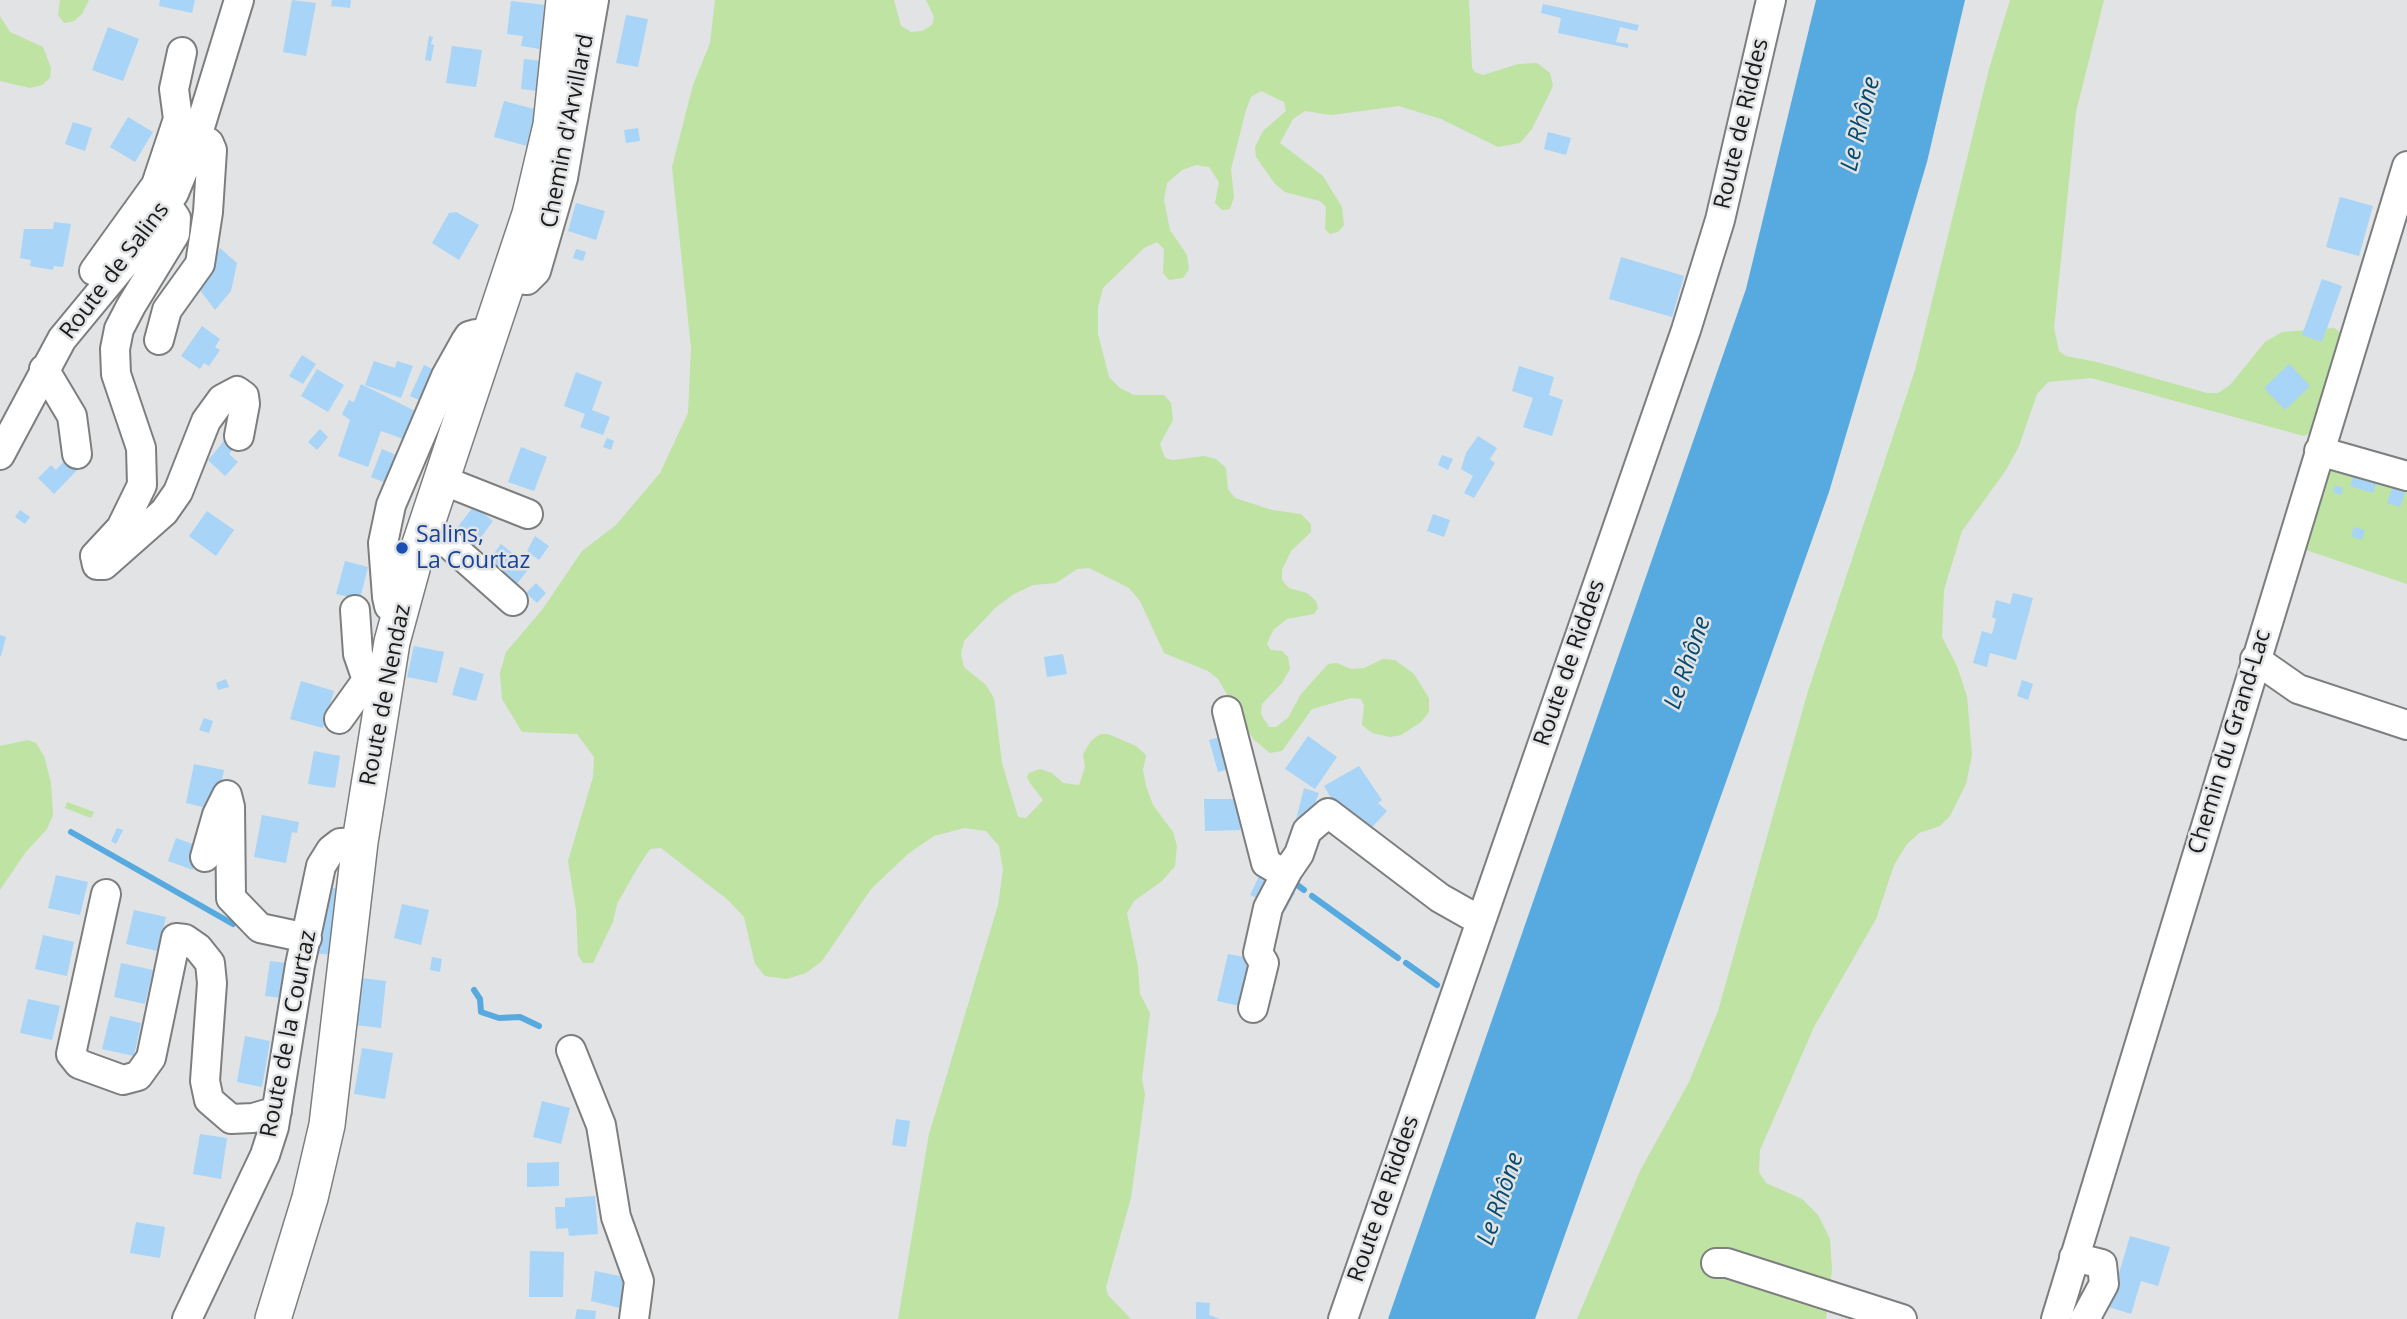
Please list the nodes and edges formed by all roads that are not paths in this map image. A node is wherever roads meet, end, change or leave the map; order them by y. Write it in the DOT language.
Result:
graph roads {
  1 [pos="224,0"];
  2 [pos="239,0"];
  3 [pos="564,0"];
  4 [pos="594,0"];
  5 [pos="1771,0"];
  6 [pos="225,40"];
  7 [pos="182,52"];
  8 [pos="197,135"];
  9 [pos="2407,166"];
  10 [pos="167,205"];
  11 [pos="509,278"];
  12 [pos="66,332"];
  13 [pos="489,338"];
  14 [pos="159,340"];
  15 [pos="44,369"];
  16 [pos="239,436"];
  17 [pos="2319,451"];
  18 [pos="78,454"];
  19 [pos="0,455"];
  20 [pos="2407,476"];
  21 [pos="442,480"];
  22 [pos="528,514"];
  23 [pos="423,533"];
  24 [pos="513,601"];
  25 [pos="355,610"];
  26 [pos="400,611"];
  27 [pos="2255,659"];
  28 [pos="375,682"];
  29 [pos="1227,711"];
  30 [pos="340,719"];
  31 [pos="2407,725"];
  32 [pos="360,842"];
  33 [pos="205,856"];
  34 [pos="1288,870"];
  35 [pos="106,894"];
  36 [pos="1479,920"];
  37 [pos="307,938"];
  38 [pos="1253,1007"];
  39 [pos="571,1050"];
  40 [pos="277,1111"];
  41 [pos="2074,1256"];
  42 [pos="1716,1263"];
  43 [pos="187,1319"];
  44 [pos="273,1319"];
  45 [pos="634,1319"];
  46 [pos="1343,1319"];
  47 [pos="1902,1319"];
  48 [pos="2056,1319"];
  49 [pos="2085,1319"];
  1 -- 6 [label="street"];
  2 -- 6 [label="street, Route de Salins"];
  3 -- 11 [label="main road, Route de Nendaz"];
  4 -- 11 [label="street, Chemin d'Arvillard"];
  5 -- 36 [label="street, Route de Riddes"];
  6 -- 8 [label="street, Route de Salins"];
  7 -- 12 [label="street"];
  8 -- 10 [label="street, Route de Salins"];
  8 -- 14 [label="street"];
  9 -- 17 [label="street, Chemin du Grand-Lac"];
  10 -- 12 [label="street, Route de Salins"];
  10 -- 16 [label="street"];
  11 -- 13 [label="main road, Route de Nendaz"];
  12 -- 15 [label="street, Route de Salins"];
  13 -- 21 [label="main road, Route de Nendaz"];
  13 -- 26 [label="street"];
  15 -- 18 [label="street"];
  15 -- 19 [label="street, Route de Salins"];
  17 -- 20 [label="street"];
  17 -- 27 [label="street, Chemin du Grand-Lac"];
  21 -- 22 [label="street"];
  21 -- 23 [label="main road, Route de Nendaz"];
  23 -- 24 [label="street"];
  23 -- 26 [label="main road, Route de Nendaz"];
  25 -- 28 [label="street"];
  26 -- 28 [label="main road, Route de Nendaz"];
  27 -- 31 [label="street"];
  27 -- 41 [label="street, Chemin du Grand-Lac"];
  28 -- 30 [label="street"];
  28 -- 32 [label="main road, Route de Nendaz"];
  29 -- 34 [label="street"];
  32 -- 37 [label="street, Route de la Courtaz"];
  32 -- 44 [label="main road, Route de Nendaz"];
  33 -- 37 [label="street"];
  34 -- 36 [label="street"];
  34 -- 38 [label="street"];
  35 -- 40 [label="street"];
  36 -- 46 [label="street, Route de Riddes"];
  37 -- 40 [label="street, Route de la Courtaz"];
  39 -- 45 [label="street"];
  40 -- 43 [label="street, Route de la Courtaz"];
  41 -- 48 [label="street, Chemin du Grand-Lac"];
  41 -- 49 [label="street"];
  42 -- 47 [label="street"];
}
